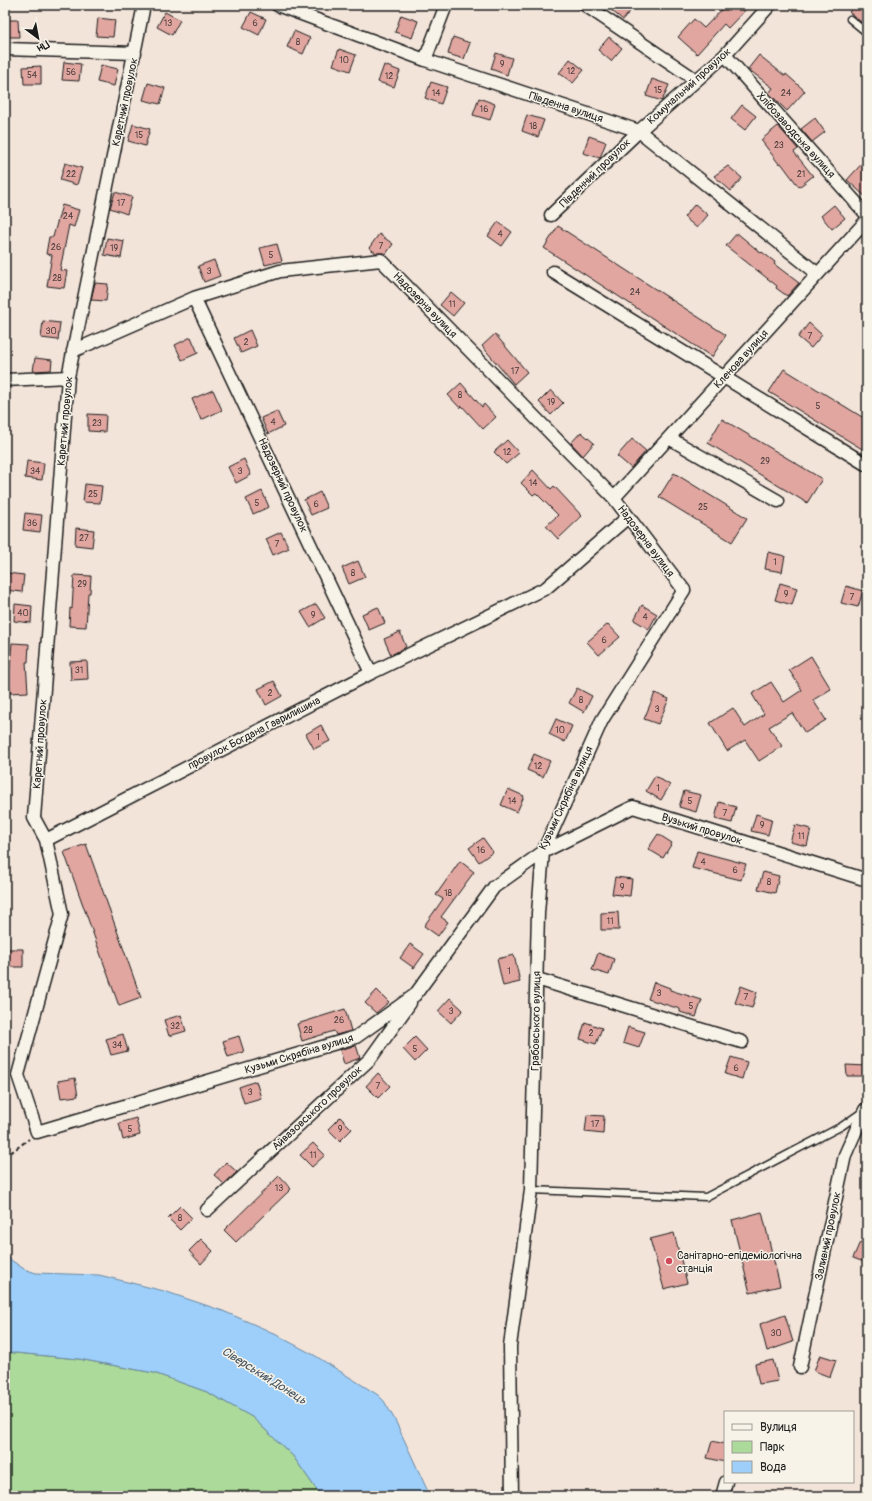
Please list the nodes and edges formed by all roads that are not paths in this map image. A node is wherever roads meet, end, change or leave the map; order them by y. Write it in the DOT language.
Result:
graph roads {
  1 [pos="144,5"];
  2 [pos="277,5"];
  3 [pos="446,5"];
  4 [pos="585,5"];
  5 [pos="770,5"];
  6 [pos="850,19"];
  7 [pos="867,33"];
  8 [pos="5,50"];
  9 [pos="135,53"];
  10 [pos="725,55"];
  11 [pos="425,60"];
  12 [pos="696,80"];
  13 [pos="639,131"];
  14 [pos="551,215"];
  15 [pos="867,215"];
  16 [pos="867,220"];
  17 [pos="553,272"];
  18 [pos="818,274"];
  19 [pos="194,298"];
  20 [pos="73,351"];
  21 [pos="68,377"];
  22 [pos="724,377"];
  23 [pos="5,380"];
  24 [pos="669,438"];
  25 [pos="867,465"];
  26 [pos="614,498"];
  27 [pos="778,501"];
  28 [pos="628,517"];
  29 [pos="684,590"];
  30 [pos="371,673"];
  31 [pos="46,840"];
  32 [pos="543,852"];
  33 [pos="867,880"];
  34 [pos="537,979"];
  35 [pos="415,995"];
  36 [pos="742,1042"];
  37 [pos="866,1109"];
  38 [pos="531,1190"];
  39 [pos="207,1210"];
  40 [pos="800,1367"];
  41 [pos="726,1483"];
  42 [pos="512,1496"];
  43 [pos="722,1496"];
  1 -- 9 [label="street, Каретний провулок"];
  2 -- 11 [label="street, Південна вулиця"];
  3 -- 11 [label="street"];
  4 -- 12 [label="street"];
  5 -- 10 [label="street, Комунальний провулок"];
  6 -- 7 [label="lane"];
  8 -- 9 [label="street"];
  9 -- 20 [label="street, Каретний провулок"];
  10 -- 12 [label="street, Комунальний провулок"];
  10 -- 15 [label="street, Хлібозаводська вулиця"];
  11 -- 13 [label="street, Південна вулиця"];
  12 -- 13 [label="street, Комунальний провулок"];
  13 -- 14 [label="street, Південний провулок"];
  13 -- 18 [label="street, Південна вулиця"];
  16 -- 18 [label="street, Кленова вулиця"];
  17 -- 22 [label="street"];
  18 -- 22 [label="street, Кленова вулиця"];
  19 -- 20 [label="street, Надозерна вулиця"];
  19 -- 26 [label="street, Надозерна вулиця"];
  19 -- 30 [label="street, Надозерний провулок"];
  20 -- 21 [label="street, Каретний провулок"];
  21 -- 23 [label="street"];
  21 -- 31 [label="street, Каретний провулок"];
  22 -- 24 [label="street, Кленова вулиця"];
  22 -- 25 [label="street"];
  24 -- 26 [label="street, Кленова вулиця"];
  24 -- 27 [label="street"];
  26 -- 28 [label="street, Надозерна вулиця"];
  28 -- 29 [label="street, Надозерна вулиця"];
  28 -- 30 [label="street, провулок Богдана Гаврилишина"];
  29 -- 32 [label="street, Кузьми Скрябіна вулиця"];
  30 -- 31 [label="street, провулок Богдана Гаврилишина"];
  31 -- 35 [label="street, Кузьми Скрябіна вулиця"];
  32 -- 33 [label="street, Вузький провулок"];
  32 -- 34 [label="street, Грабовського вулиця"];
  32 -- 35 [label="street, Кузьми Скрябіна вулиця"];
  34 -- 36 [label="street"];
  34 -- 38 [label="street, Грабовського вулиця"];
  35 -- 39 [label="street, Айвазовського провулок"];
  37 -- 38 [label="lane"];
  37 -- 40 [label="street, Заливний провулок"];
  38 -- 42 [label="street, Грабовського вулиця"];
  41 -- 43 [label="street"];
}
